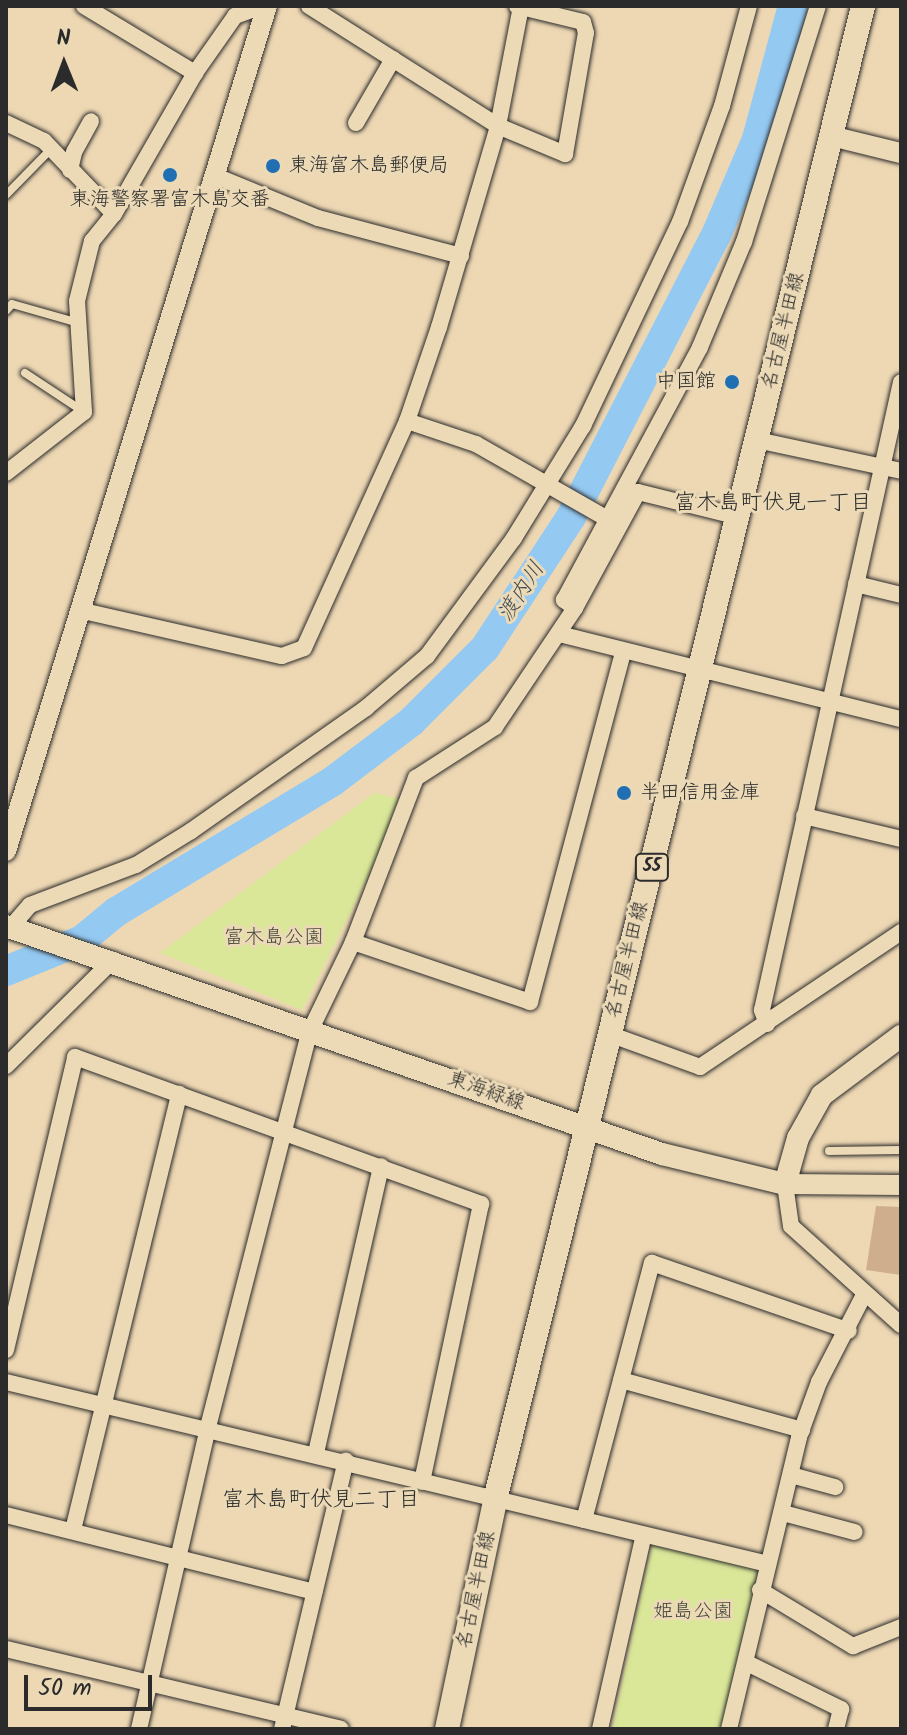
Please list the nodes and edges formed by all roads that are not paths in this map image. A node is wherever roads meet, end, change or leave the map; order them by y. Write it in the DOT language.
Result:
graph roads {
  1 [pos="84,6"];
  2 [pos="265,6"];
  3 [pos="309,6"];
  4 [pos="749,6"];
  5 [pos="818,6"];
  6 [pos="863,6"];
  7 [pos="519,7"];
  8 [pos="393,59"];
  9 [pos="195,73"];
  10 [pos="91,121"];
  11 [pos="6,123"];
  12 [pos="356,123"];
  13 [pos="498,126"];
  14 [pos="831,136"];
  15 [pos="50,150"];
  16 [pos="901,153"];
  17 [pos="70,170"];
  18 [pos="213,175"];
  19 [pos="6,195"];
  20 [pos="114,214"];
  21 [pos="461,256"];
  22 [pos="7,308"];
  23 [pos="79,323"];
  24 [pos="25,373"];
  25 [pos="901,382"];
  26 [pos="84,412"];
  27 [pos="407,421"];
  28 [pos="757,440"];
  29 [pos="882,466"];
  30 [pos="901,471"];
  31 [pos="6,473"];
  32 [pos="552,486"];
  33 [pos="739,517"];
  34 [pos="609,520"];
  35 [pos="856,584"];
  36 [pos="901,595"];
  37 [pos="575,608"];
  38 [pos="79,610"];
  39 [pos="559,634"];
  40 [pos="623,652"];
  41 [pos="703,672"];
  42 [pos="830,702"];
  43 [pos="901,719"];
  44 [pos="804,816"];
  45 [pos="901,839"];
  46 [pos="6,851"];
  47 [pos="9,926"];
  48 [pos="901,932"];
  49 [pos="353,942"];
  50 [pos="103,957"];
  51 [pos="767,1024"];
  52 [pos="310,1031"];
  53 [pos="609,1034"];
  54 [pos="901,1036"];
  55 [pos="6,1066"];
  56 [pos="179,1094"];
  57 [pos="587,1127"];
  58 [pos="284,1133"];
  59 [pos="901,1150"];
  60 [pos="829,1151"];
  61 [pos="381,1166"];
  62 [pos="785,1184"];
  63 [pos="901,1185"];
  64 [pos="864,1295"];
  65 [pos="901,1325"];
  66 [pos="849,1331"];
  67 [pos="6,1350"];
  68 [pos="621,1380"];
  69 [pos="6,1382"];
  70 [pos="104,1402"];
  71 [pos="208,1427"];
  72 [pos="802,1430"];
  73 [pos="316,1453"];
  74 [pos="346,1461"];
  75 [pos="791,1475"];
  76 [pos="422,1482"];
  77 [pos="835,1487"];
  78 [pos="496,1496"];
  79 [pos="783,1513"];
  80 [pos="6,1515"];
  81 [pos="584,1520"];
  82 [pos="73,1530"];
  83 [pos="855,1532"];
  84 [pos="642,1542"];
  85 [pos="178,1559"];
  86 [pos="768,1564"];
  87 [pos="760,1590"];
  88 [pos="315,1592"];
  89 [pos="901,1627"];
  90 [pos="6,1649"];
  91 [pos="747,1663"];
  92 [pos="151,1684"];
  93 [pos="284,1722"];
  94 [pos="139,1729"];
  95 [pos="341,1729"];
  96 [pos="447,1729"];
  97 [pos="600,1729"];
  98 [pos="729,1729"];
  99 [pos="836,1729"];
  1 -- 9 [label="street"];
  2 -- 9 [label="street"];
  2 -- 18 [label="street"];
  3 -- 8 [label="street"];
  4 -- 32 [label="street"];
  5 -- 34 [label="street"];
  6 -- 14 [label="main road, 名古屋半田線 / 55"];
  7 -- 13 [label="street"];
  7 -- 13 [label="street"];
  8 -- 12 [label="street"];
  8 -- 13 [label="street"];
  9 -- 20 [label="street"];
  10 -- 17 [label="street"];
  11 -- 15 [label="street"];
  13 -- 21 [label="street"];
  14 -- 16 [label="street"];
  14 -- 28 [label="main road, 名古屋半田線 / 55"];
  15 -- 17 [label="street"];
  15 -- 19 [label="lane"];
  17 -- 20 [label="street"];
  18 -- 21 [label="street"];
  18 -- 38 [label="street"];
  20 -- 23 [label="street"];
  21 -- 27 [label="street"];
  22 -- 23 [label="lane"];
  23 -- 26 [label="street"];
  24 -- 26 [label="lane"];
  25 -- 29 [label="street"];
  26 -- 31 [label="street"];
  27 -- 32 [label="street"];
  27 -- 38 [label="street"];
  28 -- 29 [label="street"];
  28 -- 33 [label="main road, 名古屋半田線 / 55"];
  29 -- 30 [label="street"];
  29 -- 35 [label="street"];
  32 -- 34 [label="street"];
  32 -- 47 [label="street"];
  33 -- 37 [label="street"];
  33 -- 41 [label="main road, 名古屋半田線 / 55"];
  34 -- 37 [label="street"];
  35 -- 36 [label="street"];
  35 -- 42 [label="street"];
  37 -- 39 [label="street"];
  38 -- 46 [label="street"];
  39 -- 40 [label="street"];
  39 -- 49 [label="street"];
  40 -- 41 [label="street"];
  40 -- 49 [label="street"];
  41 -- 42 [label="street"];
  41 -- 53 [label="main road, 名古屋半田線 / 55"];
  42 -- 43 [label="street"];
  42 -- 44 [label="street"];
  44 -- 45 [label="street"];
  44 -- 51 [label="street"];
  47 -- 50 [label="main road, 東海緑線"];
  48 -- 51 [label="street"];
  49 -- 52 [label="street"];
  50 -- 52 [label="main road, 東海緑線"];
  50 -- 55 [label="street"];
  51 -- 53 [label="street"];
  52 -- 57 [label="main road, 東海緑線"];
  52 -- 58 [label="street"];
  53 -- 57 [label="main road, 名古屋半田線 / 55"];
  54 -- 62 [label="main road"];
  56 -- 58 [label="street"];
  56 -- 67 [label="street"];
  56 -- 70 [label="street"];
  57 -- 62 [label="main road, 東海緑線"];
  57 -- 78 [label="main road, 名古屋半田線 / 55"];
  58 -- 61 [label="street"];
  58 -- 71 [label="street"];
  59 -- 60 [label="lane"];
  61 -- 73 [label="street"];
  61 -- 76 [label="street"];
  62 -- 63 [label="street"];
  62 -- 64 [label="street"];
  64 -- 65 [label="street"];
  64 -- 66 [label="street"];
  66 -- 68 [label="street"];
  66 -- 72 [label="street"];
  68 -- 72 [label="street"];
  68 -- 81 [label="street"];
  69 -- 70 [label="street"];
  70 -- 71 [label="street"];
  70 -- 82 [label="street"];
  71 -- 73 [label="street"];
  71 -- 85 [label="street"];
  72 -- 75 [label="street"];
  73 -- 74 [label="street"];
  74 -- 76 [label="street"];
  74 -- 88 [label="street"];
  75 -- 77 [label="street"];
  75 -- 79 [label="street"];
  76 -- 78 [label="street"];
  78 -- 81 [label="street"];
  78 -- 96 [label="main road, 名古屋半田線 / 55"];
  79 -- 83 [label="street"];
  79 -- 86 [label="street"];
  80 -- 82 [label="street"];
  81 -- 86 [label="street"];
  82 -- 85 [label="street"];
  84 -- 97 [label="street"];
  85 -- 88 [label="street"];
  85 -- 92 [label="street"];
  86 -- 87 [label="street"];
  87 -- 89 [label="street"];
  87 -- 91 [label="street"];
  88 -- 93 [label="street"];
  90 -- 92 [label="street"];
  91 -- 98 [label="street"];
  91 -- 99 [label="street"];
  92 -- 93 [label="street"];
  92 -- 94 [label="street"];
  93 -- 95 [label="street"];
}
